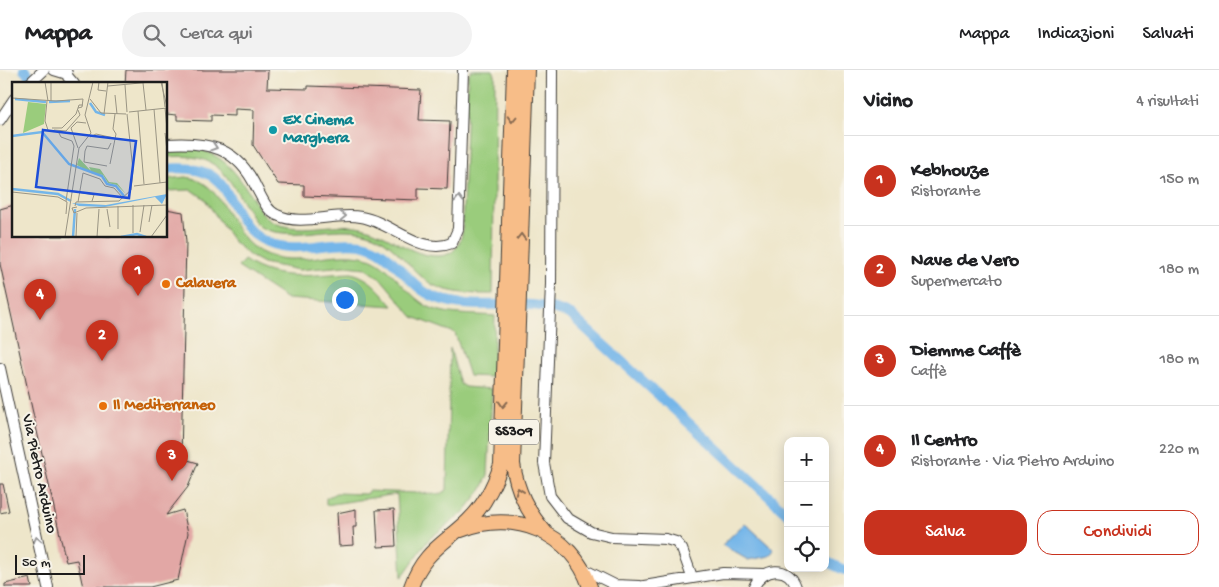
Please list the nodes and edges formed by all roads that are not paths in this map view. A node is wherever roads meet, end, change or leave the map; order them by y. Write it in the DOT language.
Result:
graph roads {
  1 [pos="44,70"];
  2 [pos="54,70"];
  3 [pos="462,70"];
  4 [pos="514,70"];
  5 [pos="527,70"];
  6 [pos="552,70"];
  7 [pos="66,72"];
  8 [pos="31,82"];
  9 [pos="12,102"];
  10 [pos="0,120"];
  11 [pos="168,144"];
  12 [pos="514,287"];
  13 [pos="513,323"];
  14 [pos="0,368"];
  15 [pos="545,532"];
  16 [pos="450,536"];
  17 [pos="42,563"];
  18 [pos="582,569"];
  19 [pos="736,573"];
  20 [pos="765,574"];
  21 [pos="692,577"];
  22 [pos="410,584"];
  23 [pos="48,587"];
  24 [pos="54,587"];
  25 [pos="590,587"];
  26 [pos="638,587"];
  27 [pos="753,587"];
  28 [pos="796,587"];
  1 -- 8 [label="street"];
  2 -- 7 [label="street"];
  11 -- 3 [label="street, one-way"];
  4 -- 12 [label="main road, SS309, one-way"];
  12 -- 5 [label="main road, SS309, one-way"];
  6 -- 21 [label="street"];
  9 -- 10 [label="street"];
  12 -- 13 [label="main road, SS309"];
  15 -- 13 [label="main road, SS309, one-way"];
  13 -- 16 [label="main road, SS309, one-way"];
  17 -- 14 [label="street, Via Pietro Arduino, one-way"];
  15 -- 16 [label="main road, SS309"];
  15 -- 18 [label="main road, SS309"];
  16 -- 22 [label="main road, SS309"];
  17 -- 23 [label="street, Via Pietro Arduino"];
  17 -- 24 [label="street"];
  18 -- 25 [label="main road, SS309"];
  18 -- 26 [label="street"];
  19 -- 20 [label="street"];
  19 -- 21 [label="street"];
  19 -- 27 [label="street"];
  20 -- 27 [label="street"];
  20 -- 28 [label="street"];
  21 -- 26 [label="street"];
}
